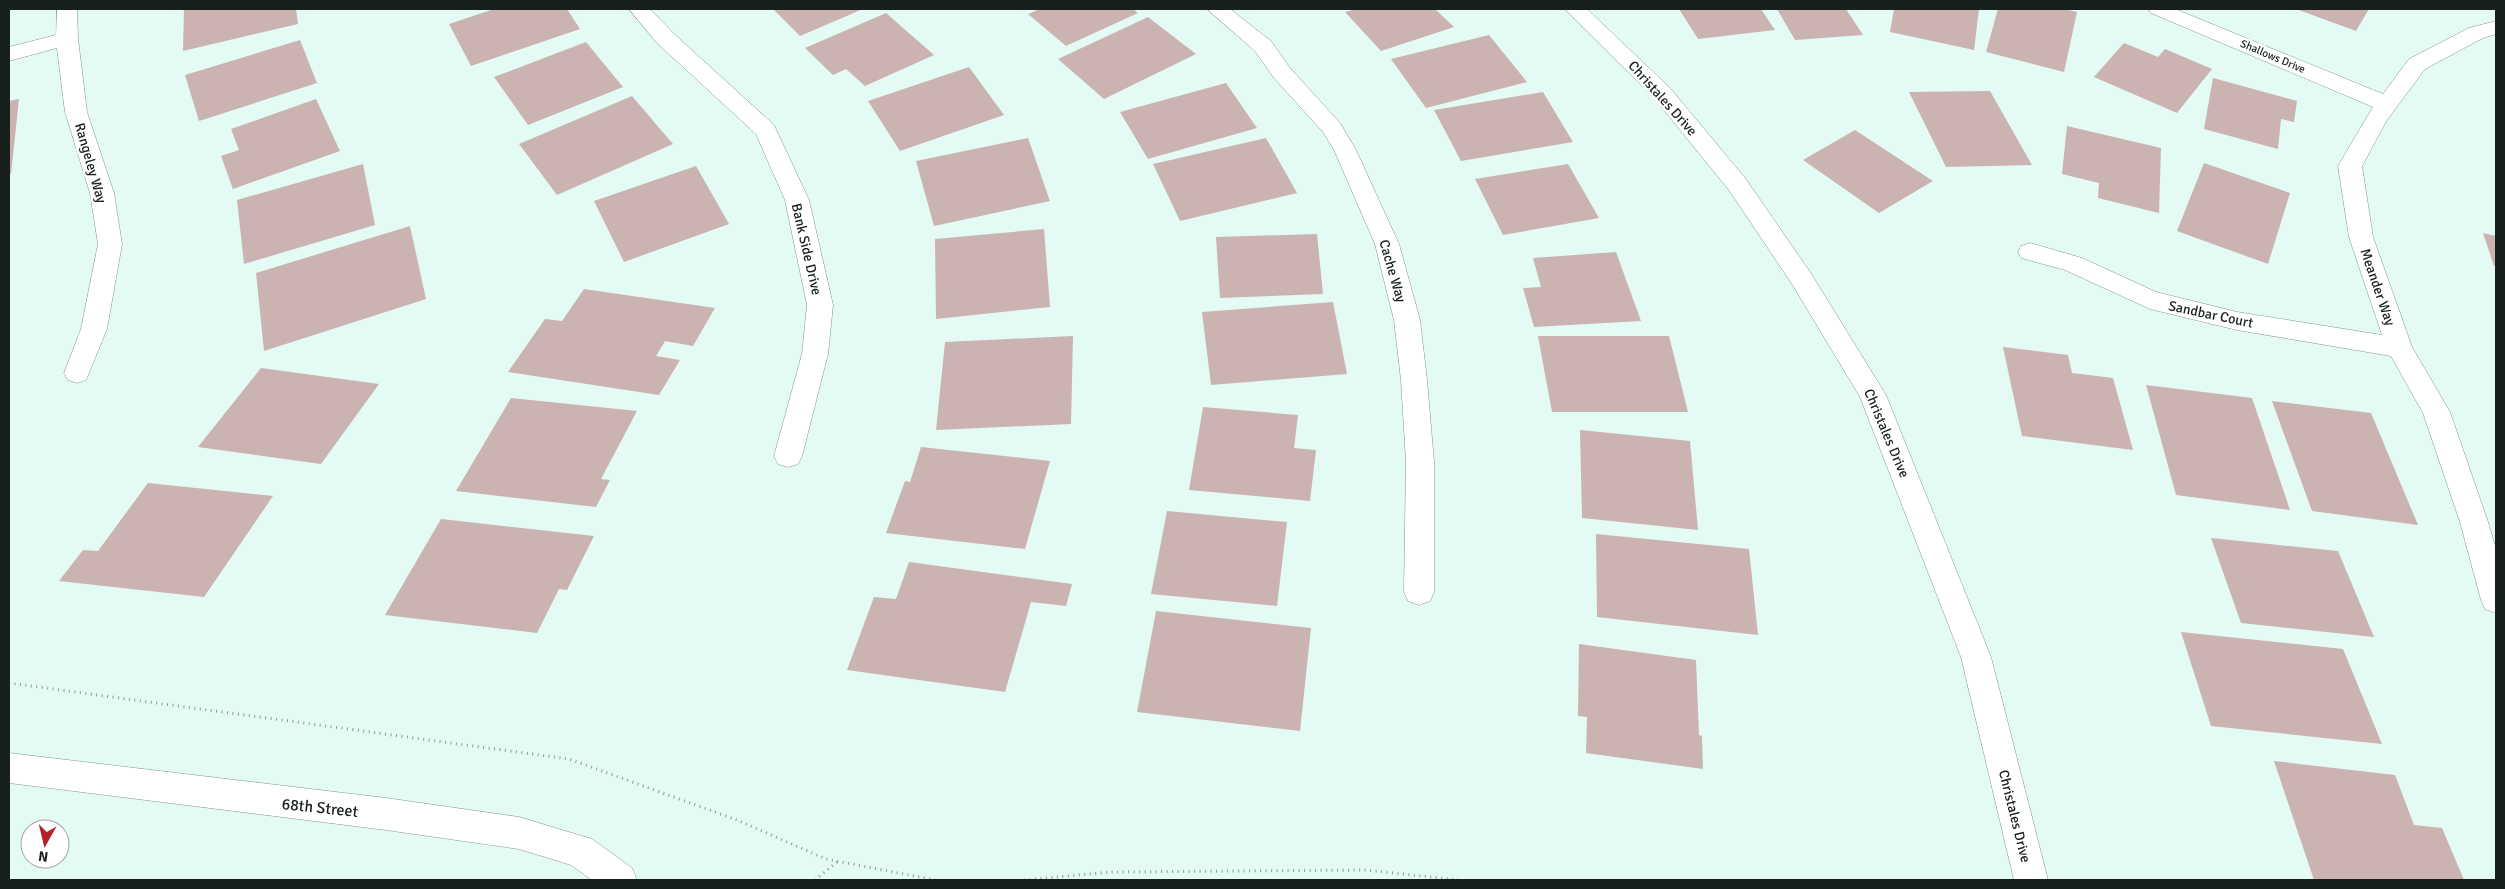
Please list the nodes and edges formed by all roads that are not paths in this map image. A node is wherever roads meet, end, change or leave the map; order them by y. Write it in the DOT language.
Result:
graph roads {
  1 [pos="67,9"];
  2 [pos="639,9"];
  3 [pos="1216,9"];
  4 [pos="1575,9"];
  5 [pos="2158,9"];
  6 [pos="2496,27"];
  7 [pos="66,39"];
  8 [pos="9,54"];
  9 [pos="2387,104"];
  10 [pos="2030,252"];
  11 [pos="2399,348"];
  12 [pos="76,373"];
  13 [pos="788,456"];
  14 [pos="1419,592"];
  15 [pos="2496,600"];
  16 [pos="9,768"];
  17 [pos="620,880"];
  18 [pos="2030,880"];
  1 -- 7 [label="street, Rangeley Way"];
  2 -- 13 [label="street, Bank Side Drive"];
  3 -- 14 [label="street, Cache Way"];
  4 -- 18 [label="street, Christales Drive"];
  5 -- 9 [label="street, Shallows Drive"];
  6 -- 9 [label="street, Meander Way"];
  7 -- 8 [label="street"];
  7 -- 12 [label="street, Rangeley Way"];
  9 -- 11 [label="street, Meander Way"];
  10 -- 11 [label="street, Sandbar Court"];
  11 -- 15 [label="street, Meander Way"];
  16 -- 17 [label="street, 68th Street"];
}
